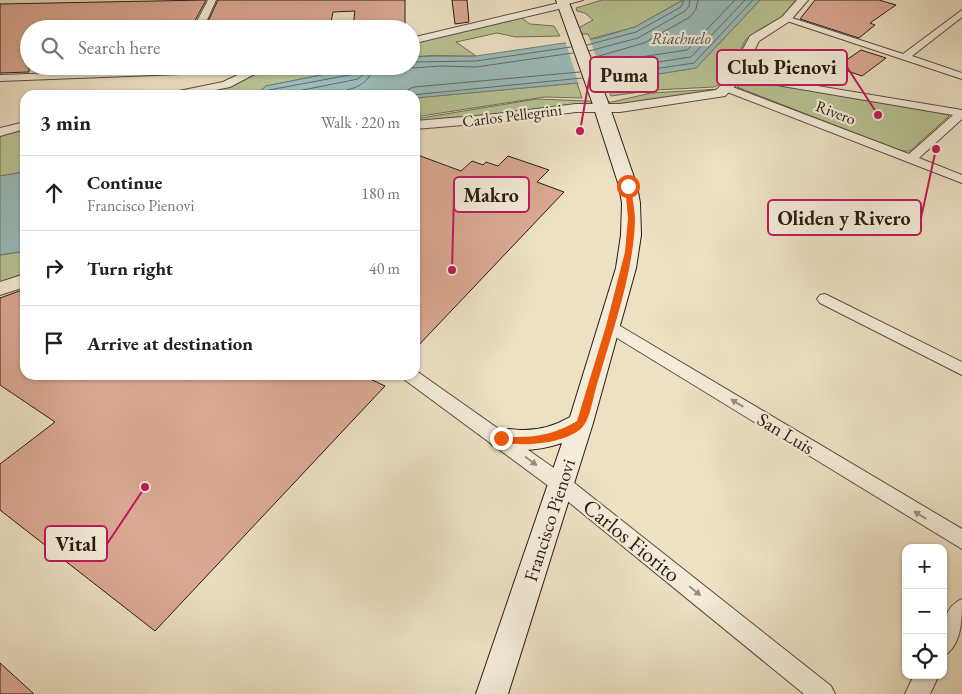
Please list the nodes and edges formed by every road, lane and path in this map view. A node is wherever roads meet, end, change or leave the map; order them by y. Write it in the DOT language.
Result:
graph roads {
  1 [pos="212,0"];
  2 [pos="579,0"];
  3 [pos="803,0"];
  4 [pos="563,2"];
  5 [pos="962,13"];
  6 [pos="202,20"];
  7 [pos="786,20"];
  8 [pos="420,39"];
  9 [pos="905,57"];
  10 [pos="247,75"];
  11 [pos="734,75"];
  12 [pos="962,76"];
  13 [pos="0,78"];
  14 [pos="172,83"];
  15 [pos="726,88"];
  16 [pos="526,101"];
  17 [pos="506,103"];
  18 [pos="601,105"];
  19 [pos="962,113"];
  20 [pos="534,114"];
  21 [pos="513,116"];
  22 [pos="420,118"];
  23 [pos="420,125"];
  24 [pos="20,126"];
  25 [pos="0,132"];
  26 [pos="911,159"];
  27 [pos="962,179"];
  28 [pos="20,282"];
  29 [pos="0,289"];
  30 [pos="824,299"];
  31 [pos="610,326"];
  32 [pos="962,369"];
  33 [pos="418,380"];
  34 [pos="581,423"];
  35 [pos="501,438"];
  36 [pos="561,484"];
  37 [pos="962,540"];
  38 [pos="962,610"];
  39 [pos="947,638"];
  40 [pos="925,679"];
  41 [pos="492,694"];
  42 [pos="823,694"];
  43 [pos="917,694"];
  1 -- 6 [label="street"];
  2 -- 4 [label="street"];
  3 -- 7 [label="street"];
  4 -- 8 [label="street"];
  4 -- 18 [label="main road, Francisco Pienovi"];
  5 -- 9 [label="street"];
  7 -- 9 [label="street"];
  7 -- 11 [label="street"];
  9 -- 12 [label="street"];
  10 -- 14 [label="street"];
  11 -- 15 [label="street"];
  11 -- 19 [label="street"];
  13 -- 14 [label="street"];
  15 -- 18 [label="street, Carlos Pellegrini"];
  15 -- 26 [label="street, Rivero"];
  16 -- 17 [label="street, Carlos Pellegrini"];
  16 -- 18 [label="street, Carlos Pellegrini"];
  16 -- 20 [label="street"];
  17 -- 21 [label="street"];
  17 -- 22 [label="street, Carlos Pellegrini"];
  18 -- 20 [label="street, Carlos Pellegrini"];
  18 -- 31 [label="main road, Francisco Pienovi"];
  19 -- 26 [label="street"];
  20 -- 21 [label="street, Carlos Pellegrini"];
  21 -- 23 [label="street, Carlos Pellegrini"];
  24 -- 25 [label="street"];
  26 -- 27 [label="street, Rivero"];
  28 -- 29 [label="street"];
  30 -- 32 [label="street"];
  31 -- 34 [label="main road, Francisco Pienovi"];
  37 -- 31 [label="street, San Luis, one-way"];
  33 -- 35 [label="street, Carlos Fiorito"];
  34 -- 35 [label="main road"];
  34 -- 36 [label="main road, Francisco Pienovi"];
  35 -- 36 [label="street, Carlos Fiorito, one-way"];
  36 -- 41 [label="main road, Francisco Pienovi"];
  36 -- 42 [label="street, Carlos Fiorito, one-way"];
  38 -- 39 [label="street"];
  40 -- 43 [label="street"];
}
